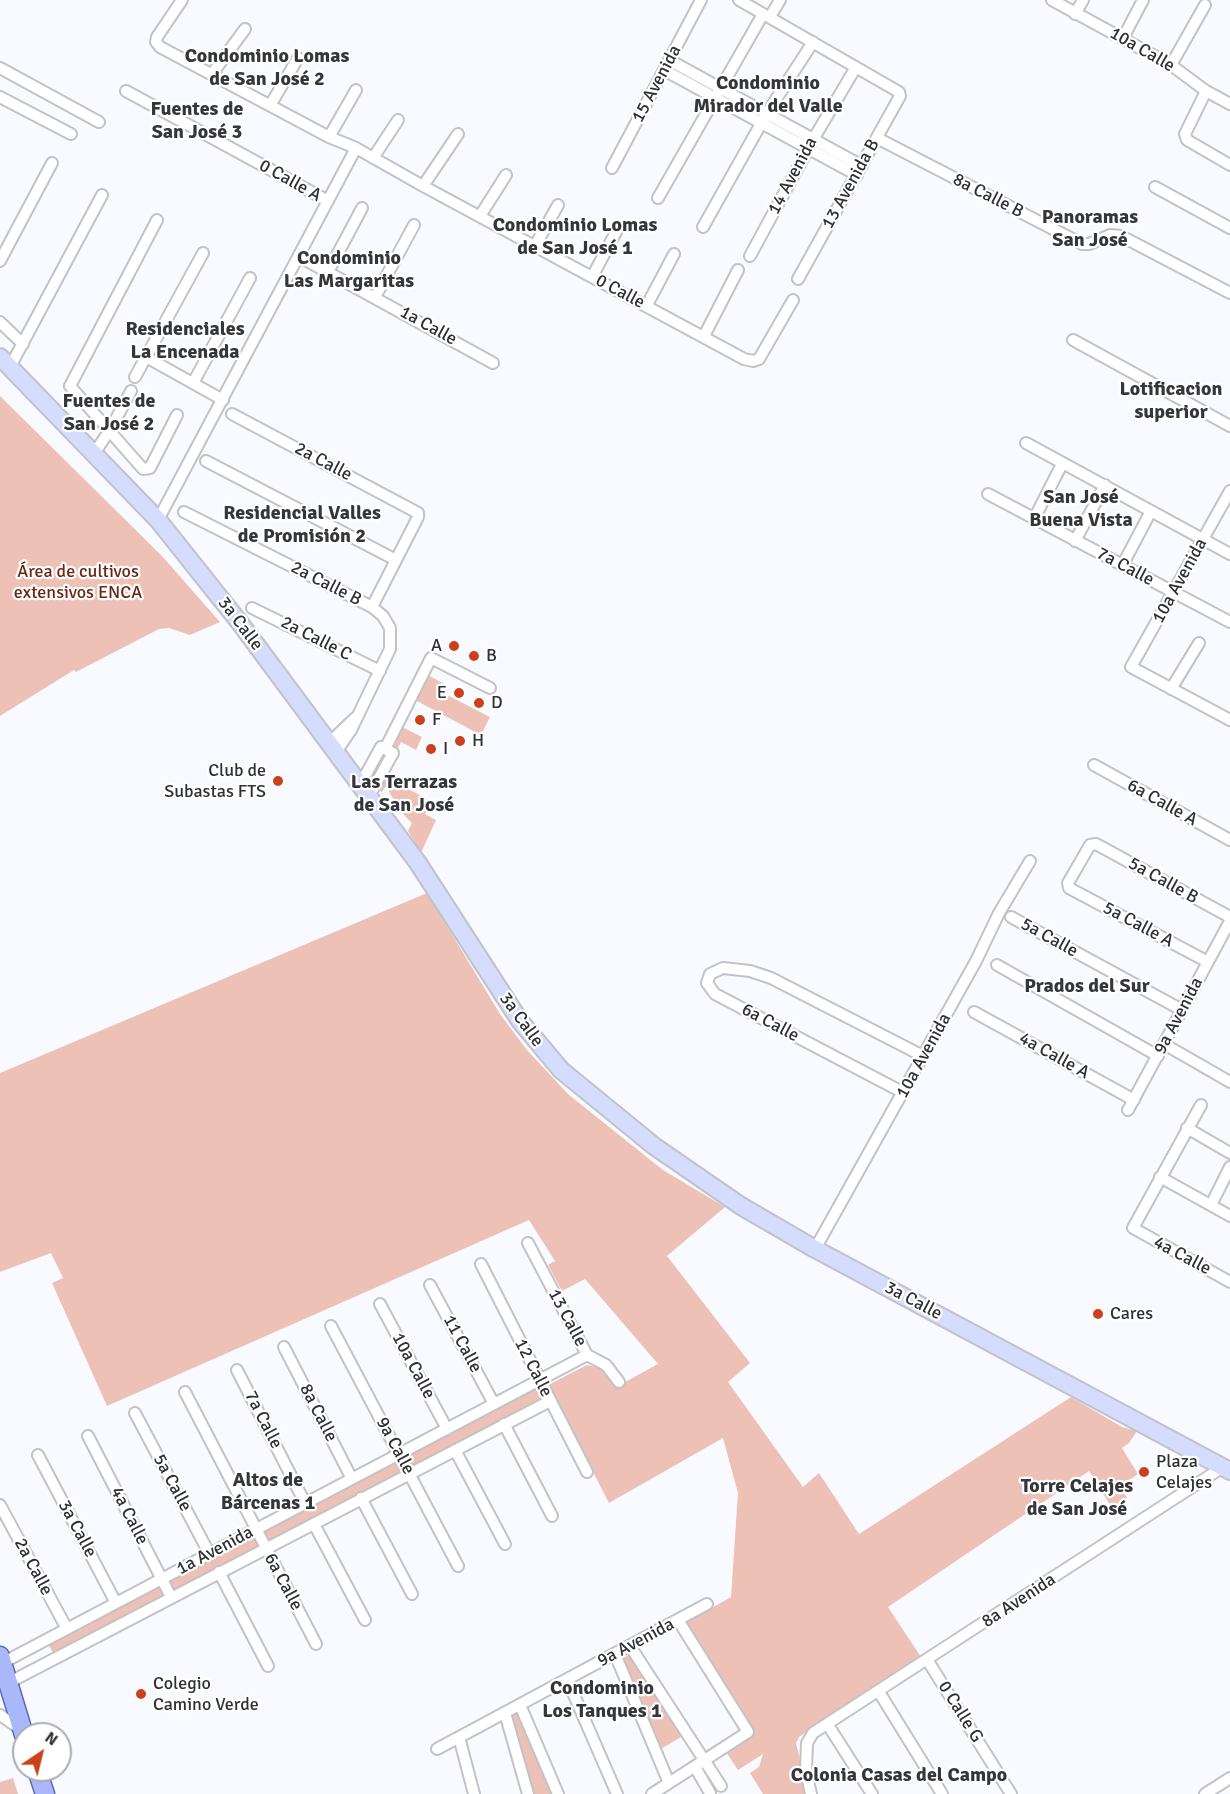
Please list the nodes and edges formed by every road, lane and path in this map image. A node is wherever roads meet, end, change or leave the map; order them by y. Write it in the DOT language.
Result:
graph roads {
  1 [pos="182,0"];
  2 [pos="701,0"];
  3 [pos="739,0"];
  4 [pos="780,0"];
  5 [pos="1052,0"];
  6 [pos="1083,0"];
  7 [pos="1143,0"];
  8 [pos="1205,5"];
  9 [pos="1075,14"];
  10 [pos="766,16"];
  11 [pos="245,29"];
  12 [pos="1123,38"];
  13 [pos="813,42"];
  14 [pos="298,58"];
  15 [pos="667,65"];
  16 [pos="1171,65"];
  17 [pos="856,67"];
  18 [pos="0,68"];
  19 [pos="212,74"];
  20 [pos="356,90"];
  21 [pos="126,91"];
  22 [pos="1206,91"];
  23 [pos="717,92"];
  24 [pos="0,97"];
  25 [pos="271,104"];
  26 [pos="1230,104"];
  27 [pos="764,118"];
  28 [pos="398,120"];
  29 [pos="99,122"];
  30 [pos="71,134"];
  31 [pos="458,134"];
  32 [pos="329,136"];
  33 [pos="814,138"];
  34 [pos="877,138"];
  35 [pos="356,148"];
  36 [pos="809,149"];
  37 [pos="373,158"];
  38 [pos="52,163"];
  39 [pos="1230,165"];
  40 [pos="612,168"];
  41 [pos="859,170"];
  42 [pos="506,175"];
  43 [pos="423,186"];
  44 [pos="1155,187"];
  45 [pos="102,195"];
  46 [pos="657,198"];
  47 [pos="328,201"];
  48 [pos="558,205"];
  49 [pos="362,208"];
  50 [pos="480,216"];
  51 [pos="157,220"];
  52 [pos="414,225"];
  53 [pos="703,227"];
  54 [pos="1230,228"];
  55 [pos="617,230"];
  56 [pos="535,246"];
  57 [pos="203,253"];
  58 [pos="674,254"];
  59 [pos="750,256"];
  60 [pos="300,257"];
  61 [pos="0,261"];
  62 [pos="738,270"];
  63 [pos="328,272"];
  64 [pos="592,277"];
  65 [pos="250,278"];
  66 [pos="798,279"];
  67 [pos="1230,293"];
  68 [pos="375,297"];
  69 [pos="793,300"];
  70 [pos="647,305"];
  71 [pos="0,322"];
  72 [pos="704,336"];
  73 [pos="1073,340"];
  74 [pos="23,344"];
  75 [pos="146,357"];
  76 [pos="5,362"];
  77 [pos="493,363"];
  78 [pos="135,377"];
  79 [pos="193,383"];
  80 [pos="131,391"];
  81 [pos="223,400"];
  82 [pos="232,414"];
  83 [pos="177,415"];
  84 [pos="1230,426"];
  85 [pos="110,430"];
  86 [pos="1026,443"];
  87 [pos="94,452"];
  88 [pos="206,461"];
  89 [pos="1062,464"];
  90 [pos="1105,485"];
  91 [pos="1230,491"];
  92 [pos="988,494"];
  93 [pos="184,512"];
  94 [pos="1152,512"];
  95 [pos="1034,519"];
  96 [pos="158,520"];
  97 [pos="1203,539"];
  98 [pos="1075,542"];
  99 [pos="1230,554"];
  100 [pos="396,560"];
  101 [pos="1122,566"];
  102 [pos="1173,593"];
  103 [pos="372,607"];
  104 [pos="252,608"];
  105 [pos="1230,622"];
  106 [pos="1199,643"];
  107 [pos="380,671"];
  108 [pos="490,688"];
  109 [pos="1171,689"];
  110 [pos="1230,720"];
  111 [pos="333,748"];
  112 [pos="1094,765"];
  113 [pos="364,791"];
  114 [pos="1230,840"];
  115 [pos="1030,861"];
  116 [pos="1069,888"];
  117 [pos="1011,917"];
  118 [pos="1230,919"];
  119 [pos="1208,962"];
  120 [pos="997,965"];
  121 [pos="1182,1010"];
  122 [pos="974,1012"];
  123 [pos="1164,1044"];
  124 [pos="923,1056"];
  125 [pos="1158,1056"];
  126 [pos="1230,1082"];
  127 [pos="904,1093"];
  128 [pos="1201,1104"];
  129 [pos="1131,1105"];
  130 [pos="1187,1128"];
  131 [pos="1230,1153"];
  132 [pos="1230,1167"];
  133 [pos="1160,1177"];
  134 [pos="1211,1205"];
  135 [pos="1230,1216"];
  136 [pos="528,1243"];
  137 [pos="815,1249"];
  138 [pos="481,1264"];
  139 [pos="1230,1282"];
  140 [pos="430,1285"];
  141 [pos="380,1304"];
  142 [pos="331,1326"];
  143 [pos="284,1347"];
  144 [pos="587,1355"];
  145 [pos="237,1370"];
  146 [pos="540,1380"];
  147 [pos="619,1382"];
  148 [pos="184,1392"];
  149 [pos="550,1401"];
  150 [pos="494,1404"];
  151 [pos="135,1413"];
  152 [pos="504,1424"];
  153 [pos="447,1429"];
  154 [pos="87,1436"];
  155 [pos="455,1450"];
  156 [pos="400,1453"];
  157 [pos="38,1455"];
  158 [pos="1227,1469"];
  159 [pos="587,1472"];
  160 [pos="410,1473"];
  161 [pos="352,1479"];
  162 [pos="361,1498"];
  163 [pos="305,1503"];
  164 [pos="0,1505"];
  165 [pos="552,1516"];
  166 [pos="314,1524"];
  167 [pos="256,1529"];
  168 [pos="505,1544"];
  169 [pos="266,1548"];
  170 [pos="209,1553"];
  171 [pos="458,1566"];
  172 [pos="219,1572"];
  173 [pos="162,1579"];
  174 [pos="412,1594"];
  175 [pos="171,1597"];
  176 [pos="116,1603"];
  177 [pos="708,1604"];
  178 [pos="365,1620"];
  179 [pos="678,1620"];
  180 [pos="67,1629"];
  181 [pos="316,1644"];
  182 [pos="630,1646"];
  183 [pos="615,1654"];
  184 [pos="1,1659"];
  185 [pos="928,1661"];
  186 [pos="267,1666"];
  187 [pos="567,1679"];
  188 [pos="8,1683"];
  189 [pos="879,1692"];
  190 [pos="520,1705"];
  191 [pos="505,1713"];
  192 [pos="0,1715"];
  193 [pos="20,1722"];
  194 [pos="12,1724"];
  195 [pos="828,1725"];
  196 [pos="459,1737"];
  197 [pos="437,1749"];
  198 [pos="699,1765"];
  199 [pos="1230,1778"];
  200 [pos="669,1783"];
  201 [pos="709,1793"];
  202 [pos="474,1794"];
  203 [pos="528,1794"];
  204 [pos="558,1794"];
  205 [pos="617,1794"];
  206 [pos="652,1794"];
  207 [pos="811,1794"];
  208 [pos="873,1794"];
  209 [pos="942,1794"];
  210 [pos="1011,1794"];
  211 [pos="1205,1794"];
  1 -- 19 [label="street, 0 Calle"];
  2 -- 15 [label="street, 15 Avenida"];
  3 -- 10 [label="street"];
  4 -- 10 [label="street"];
  5 -- 9 [label="street, 10a Calle"];
  6 -- 9 [label="street"];
  7 -- 12 [label="street"];
  8 -- 16 [label="street"];
  9 -- 12 [label="street, 10a Calle"];
  10 -- 13 [label="street"];
  10 -- 23 [label="street"];
  11 -- 19 [label="street"];
  12 -- 16 [label="street, 10a Calle"];
  13 -- 17 [label="street"];
  13 -- 27 [label="street"];
  14 -- 25 [label="street"];
  15 -- 23 [label="street"];
  15 -- 40 [label="street, 15 Avenida"];
  16 -- 22 [label="street, 10a Calle"];
  17 -- 33 [label="street, 14 Avenida"];
  17 -- 34 [label="street, 13 Avenida B"];
  18 -- 29 [label="street"];
  19 -- 25 [label="street, 0 Calle"];
  20 -- 32 [label="street"];
  21 -- 47 [label="street, 0 Calle A"];
  22 -- 26 [label="street, 10a Calle"];
  22 -- 39 [label="street"];
  23 -- 27 [label="street"];
  23 -- 46 [label="street"];
  24 -- 30 [label="street"];
  25 -- 32 [label="street, 0 Calle"];
  27 -- 33 [label="street"];
  27 -- 36 [label="street"];
  27 -- 53 [label="street"];
  28 -- 37 [label="street"];
  31 -- 43 [label="street"];
  32 -- 35 [label="street, 0 Calle"];
  33 -- 36 [label="street, 14 Avenida"];
  33 -- 41 [label="street"];
  34 -- 41 [label="street, 13 Avenida B"];
  34 -- 67 [label="street, 8a Calle B"];
  35 -- 37 [label="street, 0 Calle"];
  35 -- 47 [label="street"];
  36 -- 41 [label="street"];
  36 -- 59 [label="street, 14 Avenida"];
  37 -- 43 [label="street, 0 Calle"];
  38 -- 61 [label="street"];
  41 -- 66 [label="street, 13 Avenida B"];
  42 -- 50 [label="street"];
  43 -- 50 [label="street, 0 Calle"];
  44 -- 54 [label="street"];
  45 -- 74 [label="street"];
  47 -- 60 [label="street"];
  48 -- 56 [label="street"];
  49 -- 63 [label="street"];
  50 -- 56 [label="street, 0 Calle"];
  51 -- 85 [label="street"];
  52 -- 68 [label="street"];
  55 -- 64 [label="street"];
  56 -- 64 [label="street, 0 Calle"];
  57 -- 75 [label="street"];
  58 -- 70 [label="street"];
  60 -- 63 [label="street, 1a Calle"];
  60 -- 81 [label="street"];
  62 -- 72 [label="street"];
  63 -- 68 [label="street, 1a Calle"];
  64 -- 70 [label="street, 0 Calle"];
  65 -- 79 [label="street"];
  68 -- 77 [label="street, 1a Calle"];
  69 -- 72 [label="street, 0 Calle"];
  70 -- 72 [label="street, 0 Calle"];
  71 -- 74 [label="street"];
  73 -- 84 [label="street"];
  74 -- 76 [label="street"];
  75 -- 78 [label="street"];
  75 -- 79 [label="street"];
  76 -- 87 [label="main road, 3a Calle"];
  79 -- 81 [label="street"];
  80 -- 85 [label="street"];
  81 -- 96 [label="street"];
  82 -- 100 [label="street, 2a Calle"];
  83 -- 85 [label="street"];
  85 -- 87 [label="street"];
  86 -- 89 [label="street"];
  87 -- 96 [label="main road, 3a Calle"];
  88 -- 100 [label="street"];
  89 -- 90 [label="street"];
  89 -- 95 [label="street"];
  90 -- 94 [label="street"];
  90 -- 98 [label="street"];
  91 -- 97 [label="street, 10a Avenida"];
  92 -- 95 [label="street, 7a Calle"];
  93 -- 103 [label="street, 2a Calle B"];
  94 -- 97 [label="street"];
  94 -- 101 [label="street"];
  95 -- 98 [label="street, 7a Calle"];
  96 -- 111 [label="main road, 3a Calle"];
  97 -- 99 [label="street"];
  97 -- 102 [label="street, 10a Avenida"];
  98 -- 101 [label="street, 7a Calle"];
  100 -- 103 [label="street"];
  101 -- 102 [label="street, 7a Calle"];
  102 -- 105 [label="street, 7a Calle"];
  102 -- 109 [label="street, 10a Avenida"];
  103 -- 107 [label="street"];
  104 -- 107 [label="street, 2a Calle C"];
  106 -- 109 [label="street"];
  107 -- 111 [label="street"];
  108 -- 113 [label="street"];
  109 -- 110 [label="street"];
  111 -- 113 [label="main road, 3a Calle"];
  112 -- 114 [label="street, 6a Calle A"];
  113 -- 137 [label="main road, 3a Calle"];
  115 -- 124 [label="street, 10a Avenida"];
  116 -- 118 [label="street, 5a Calle B"];
  116 -- 119 [label="street, 5a Calle A"];
  117 -- 121 [label="street, 5a Calle"];
  118 -- 119 [label="street, 9a Avenida"];
  119 -- 121 [label="street, 9a Avenida"];
  120 -- 125 [label="street"];
  121 -- 123 [label="street, 9a Avenida"];
  122 -- 129 [label="street, 4a Calle A"];
  123 -- 125 [label="street, 9a Avenida"];
  123 -- 126 [label="street"];
  124 -- 127 [label="street, 10a Avenida"];
  124 -- 127 [label="street, 6a Calle"];
  125 -- 129 [label="street, 9a Avenida"];
  127 -- 137 [label="street, 10a Avenida"];
  128 -- 130 [label="street"];
  130 -- 131 [label="street"];
  130 -- 133 [label="street"];
  132 -- 134 [label="street"];
  133 -- 134 [label="street"];
  133 -- 139 [label="street, 4a Calle"];
  134 -- 135 [label="street"];
  136 -- 144 [label="street, 13 Calle"];
  137 -- 158 [label="main road, 3a Calle"];
  138 -- 146 [label="street, 12 Calle"];
  140 -- 150 [label="street, 11 Calle"];
  141 -- 153 [label="street, 10a Calle"];
  142 -- 156 [label="street, 9a Calle"];
  143 -- 161 [label="street, 8a Calle"];
  144 -- 146 [label="street, 1a Avenida"];
  144 -- 147 [label="street, 13 Calle"];
  145 -- 163 [label="street, 7a Calle"];
  146 -- 149 [label="street, 12 Calle"];
  146 -- 150 [label="street, 1a Avenida"];
  148 -- 167 [label="street, 6a Calle"];
  149 -- 152 [label="street, 1a Avenida"];
  149 -- 159 [label="street, 12 Calle"];
  150 -- 153 [label="street, 1a Avenida"];
  151 -- 170 [label="street, 5a Calle"];
  152 -- 155 [label="street, 1a Avenida"];
  152 -- 165 [label="street"];
  153 -- 156 [label="street, 1a Avenida"];
  154 -- 173 [label="street, 4a Calle"];
  155 -- 160 [label="street, 1a Avenida"];
  155 -- 168 [label="street"];
  156 -- 160 [label="street, 9a Calle"];
  156 -- 161 [label="street, 1a Avenida"];
  157 -- 176 [label="street, 3a Calle"];
  158 -- 185 [label="street, 8a Avenida"];
  160 -- 162 [label="street, 1a Avenida"];
  160 -- 171 [label="street, 9a Calle"];
  161 -- 163 [label="street, 1a Avenida"];
  162 -- 166 [label="street, 1a Avenida"];
  162 -- 174 [label="street"];
  163 -- 167 [label="street, 1a Avenida"];
  164 -- 180 [label="street, 2a Calle"];
  166 -- 169 [label="street, 1a Avenida"];
  166 -- 178 [label="street"];
  167 -- 169 [label="street, 6a Calle"];
  167 -- 170 [label="street, 1a Avenida"];
  169 -- 172 [label="street, 1a Avenida"];
  169 -- 181 [label="street, 6a Calle"];
  170 -- 173 [label="street, 1a Avenida"];
  172 -- 175 [label="street, 1a Avenida"];
  172 -- 186 [label="street"];
  173 -- 175 [label="street, 4a Calle"];
  173 -- 176 [label="street, 1a Avenida"];
  175 -- 188 [label="street, 1a Avenida"];
  176 -- 180 [label="street, 1a Avenida"];
  177 -- 179 [label="street, 9a Avenida"];
  179 -- 182 [label="street, 9a Avenida"];
  179 -- 198 [label="street"];
  180 -- 184 [label="street, 1a Avenida"];
  182 -- 183 [label="street, 9a Avenida"];
  182 -- 198 [label="street"];
  183 -- 187 [label="street, 9a Avenida"];
  183 -- 200 [label="street"];
  184 -- 188 [label="main road"];
  185 -- 189 [label="street, 8a Avenida"];
  185 -- 210 [label="street, 0 Calle G"];
  187 -- 190 [label="street, 9a Avenida"];
  187 -- 205 [label="street"];
  188 -- 193 [label="main road"];
  189 -- 195 [label="street, 8a Avenida"];
  189 -- 209 [label="street"];
  190 -- 191 [label="street, 9a Avenida"];
  190 -- 204 [label="street"];
  191 -- 196 [label="street, 9a Avenida"];
  191 -- 203 [label="street"];
  192 -- 194 [label="street"];
  195 -- 207 [label="street, 8a Avenida"];
  195 -- 208 [label="street"];
  196 -- 197 [label="street, 9a Avenida"];
  196 -- 202 [label="street"];
  198 -- 200 [label="street"];
  198 -- 201 [label="street"];
  198 -- 201 [label="street"];
  199 -- 211 [label="street"];
  200 -- 206 [label="street"];
}
